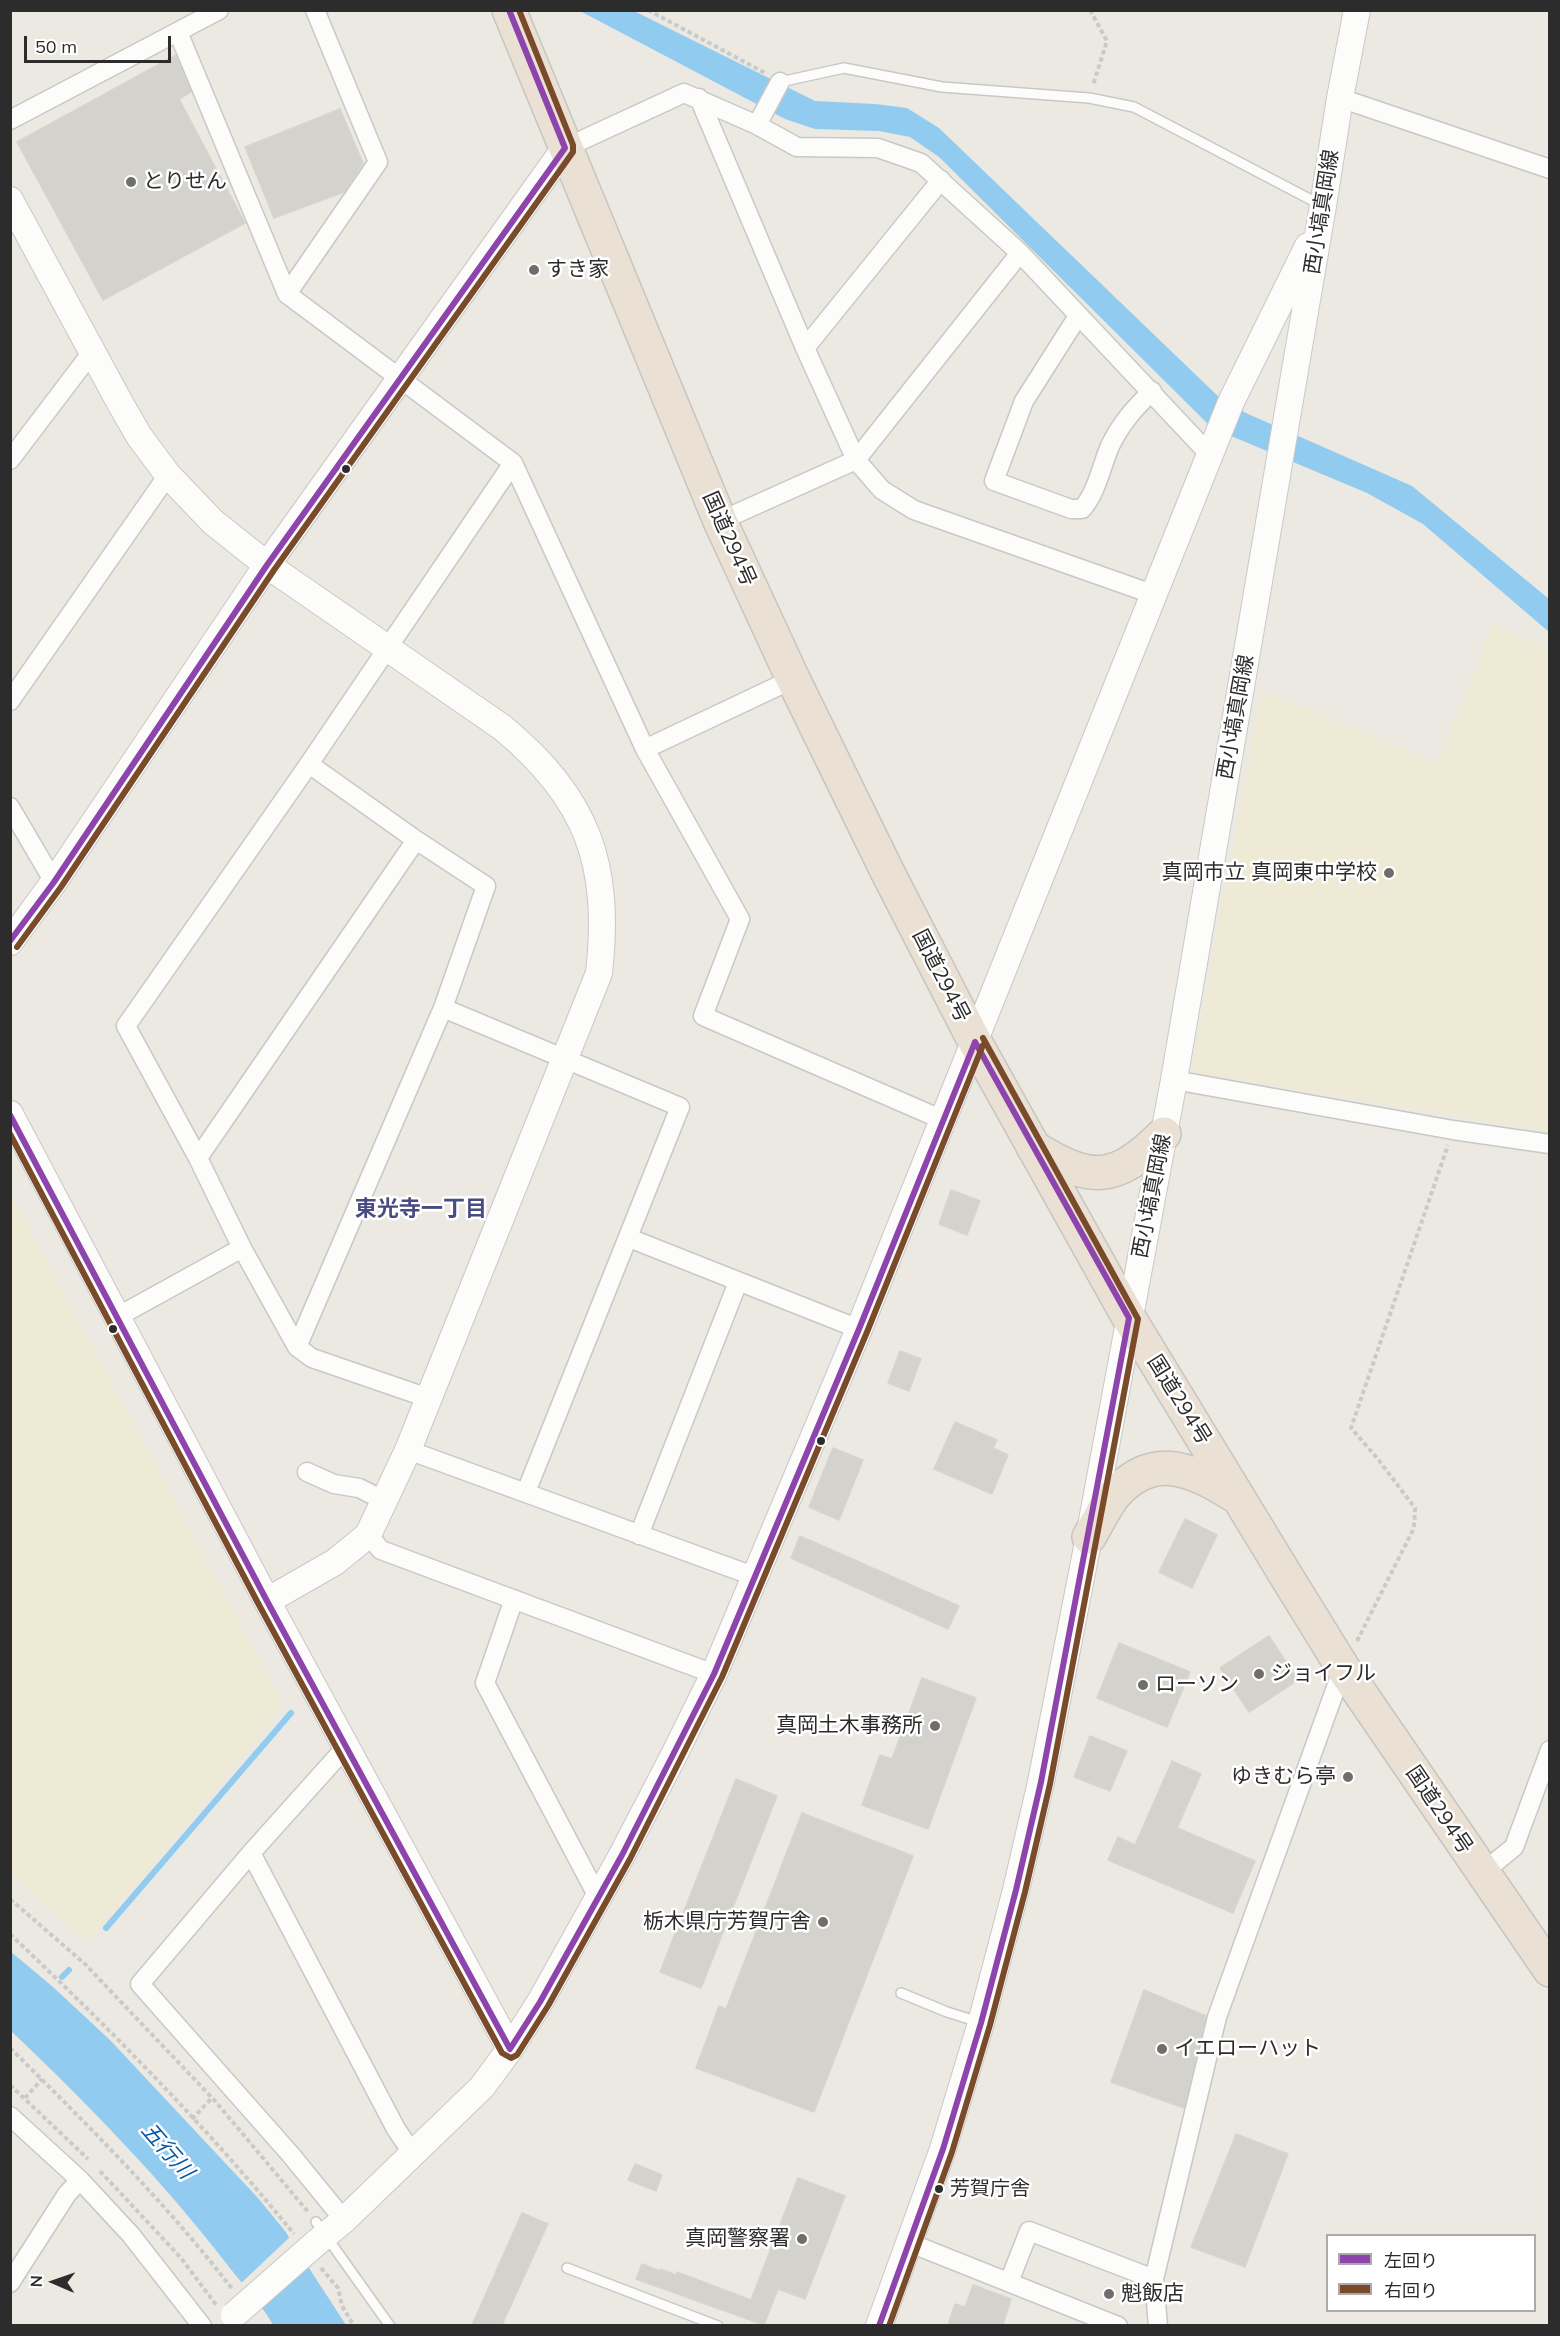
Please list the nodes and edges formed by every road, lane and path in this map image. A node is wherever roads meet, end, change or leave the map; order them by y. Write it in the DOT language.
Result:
graph roads {
  1 [pos="219,10"];
  2 [pos="315,10"];
  3 [pos="509,10"];
  4 [pos="648,10"];
  5 [pos="1090,10"];
  6 [pos="1357,10"];
  7 [pos="178,32"];
  8 [pos="780,82"];
  9 [pos="699,98"];
  10 [pos="1089,98"];
  11 [pos="1340,99"];
  12 [pos="10,120"];
  13 [pos="757,124"];
  14 [pos="565,148"];
  15 [pos="1550,169"];
  16 [pos="941,180"];
  17 [pos="10,200"];
  18 [pos="1323,206"];
  19 [pos="1020,253"];
  20 [pos="287,294"];
  21 [pos="1078,316"];
  22 [pos="805,348"];
  23 [pos="92,352"];
  24 [pos="400,379"];
  25 [pos="1152,391"];
  26 [pos="1210,455"];
  27 [pos="10,459"];
  28 [pos="856,460"];
  29 [pos="513,463"];
  30 [pos="168,475"];
  31 [pos="720,521"];
  32 [pos="267,565"];
  33 [pos="1155,595"];
  34 [pos="387,647"];
  35 [pos="793,679"];
  36 [pos="10,701"];
  37 [pos="645,749"];
  38 [pos="309,764"];
  39 [pos="10,807"];
  40 [pos="416,840"];
  41 [pos="54,882"];
  42 [pos="10,942"];
  43 [pos="443,1008"];
  44 [pos="975,1042"];
  45 [pos="565,1060"];
  46 [pos="1174,1080"];
  47 [pos="10,1114"];
  48 [pos="943,1120"];
  49 [pos="1453,1130"];
  50 [pos="1164,1134"];
  51 [pos="1550,1144"];
  52 [pos="1034,1147"];
  53 [pos="198,1158"];
  54 [pos="629,1238"];
  55 [pos="242,1248"];
  56 [pos="738,1282"];
  57 [pos="117,1317"];
  58 [pos="1129,1318"];
  59 [pos="859,1329"];
  60 [pos="297,1347"];
  61 [pos="428,1398"];
  62 [pos="408,1450"];
  63 [pos="307,1472"];
  64 [pos="526,1492"];
  65 [pos="1241,1499"];
  66 [pos="383,1500"];
  67 [pos="639,1534"];
  68 [pos="368,1535"];
  69 [pos="1089,1537"];
  70 [pos="756,1576"];
  71 [pos="514,1599"];
  72 [pos="267,1601"];
  73 [pos="1343,1668"];
  74 [pos="714,1674"];
  75 [pos="346,1747"];
  76 [pos="1550,1750"];
  77 [pos="251,1853"];
  78 [pos="1482,1873"];
  79 [pos="598,1897"];
  80 [pos="10,1899"];
  81 [pos="10,1934"];
  82 [pos="1550,1970"];
  83 [pos="901,1993"];
  84 [pos="981,2023"];
  85 [pos="10,2048"];
  86 [pos="510,2049"];
  87 [pos="42,2079"];
  88 [pos="25,2098"];
  89 [pos="212,2098"];
  90 [pos="10,2116"];
  91 [pos="192,2119"];
  92 [pos="413,2154"];
  93 [pos="80,2180"];
  94 [pos="319,2237"];
  95 [pos="910,2243"];
  96 [pos="567,2268"];
  97 [pos="1154,2279"];
  98 [pos="1009,2282"];
  99 [pos="10,2283"];
  100 [pos="231,2310"];
  101 [pos="202,2325"];
  102 [pos="354,2325"];
  103 [pos="390,2325"];
  104 [pos="718,2325"];
  105 [pos="879,2325"];
  106 [pos="1118,2325"];
  107 [pos="1158,2325"];
  1 -- 7 [label="street"];
  2 -- 20 [label="street"];
  3 -- 14 [label="highway, 国道294号"];
  4 -- 8 [label="path"];
  5 -- 10 [label="path"];
  6 -- 11 [label="street, 西小塙真岡線"];
  7 -- 12 [label="street"];
  7 -- 20 [label="street"];
  8 -- 10 [label="lane"];
  8 -- 13 [label="street"];
  9 -- 13 [label="street"];
  9 -- 14 [label="street"];
  9 -- 22 [label="street"];
  10 -- 18 [label="lane"];
  11 -- 15 [label="street"];
  11 -- 18 [label="street, 西小塙真岡線"];
  13 -- 16 [label="street"];
  14 -- 24 [label="street"];
  14 -- 31 [label="highway, 国道294号"];
  16 -- 19 [label="street"];
  16 -- 22 [label="street"];
  17 -- 23 [label="street"];
  18 -- 26 [label="street"];
  18 -- 46 [label="street, 西小塙真岡線"];
  19 -- 21 [label="street"];
  19 -- 28 [label="street"];
  20 -- 24 [label="street"];
  21 -- 25 [label="street"];
  21 -- 25 [label="street"];
  22 -- 28 [label="street"];
  23 -- 27 [label="street"];
  23 -- 30 [label="street"];
  24 -- 29 [label="street"];
  24 -- 32 [label="street"];
  25 -- 26 [label="street"];
  26 -- 33 [label="street"];
  28 -- 31 [label="street"];
  28 -- 33 [label="street"];
  29 -- 34 [label="street"];
  29 -- 37 [label="street"];
  30 -- 32 [label="street"];
  30 -- 36 [label="street"];
  31 -- 35 [label="highway, 国道294号"];
  32 -- 34 [label="street"];
  32 -- 41 [label="street"];
  33 -- 44 [label="street"];
  34 -- 38 [label="street"];
  34 -- 45 [label="street"];
  35 -- 37 [label="street"];
  35 -- 44 [label="highway, 国道294号"];
  37 -- 48 [label="street"];
  38 -- 40 [label="street"];
  38 -- 53 [label="street"];
  39 -- 41 [label="street"];
  40 -- 43 [label="street"];
  40 -- 53 [label="street"];
  41 -- 42 [label="street"];
  43 -- 45 [label="street"];
  43 -- 60 [label="street"];
  44 -- 48 [label="street"];
  44 -- 52 [label="highway, 国道294号"];
  45 -- 54 [label="street"];
  45 -- 61 [label="street"];
  46 -- 49 [label="street"];
  46 -- 50 [label="street, 西小塙真岡線"];
  47 -- 57 [label="street"];
  48 -- 59 [label="street"];
  49 -- 51 [label="street"];
  49 -- 73 [label="path"];
  50 -- 52 [label="highway"];
  50 -- 58 [label="street, 西小塙真岡線"];
  52 -- 58 [label="highway, 国道294号"];
  53 -- 55 [label="street"];
  54 -- 56 [label="street"];
  54 -- 64 [label="street"];
  55 -- 57 [label="street"];
  55 -- 60 [label="street"];
  56 -- 59 [label="street"];
  56 -- 67 [label="street"];
  57 -- 72 [label="street"];
  58 -- 65 [label="highway, 国道294号"];
  58 -- 69 [label="street, 西小塙真岡線"];
  59 -- 70 [label="street"];
  60 -- 61 [label="street"];
  61 -- 62 [label="street"];
  62 -- 64 [label="street"];
  62 -- 66 [label="street"];
  63 -- 66 [label="street"];
  64 -- 67 [label="street"];
  65 -- 69 [label="highway"];
  65 -- 73 [label="highway, 国道294号"];
  66 -- 68 [label="street"];
  67 -- 70 [label="street"];
  68 -- 71 [label="street"];
  68 -- 72 [label="street"];
  69 -- 84 [label="street, 西小塙真岡線"];
  70 -- 74 [label="street"];
  71 -- 74 [label="street"];
  71 -- 79 [label="street"];
  72 -- 75 [label="street"];
  73 -- 78 [label="highway, 国道294号"];
  73 -- 97 [label="street"];
  74 -- 79 [label="street"];
  75 -- 77 [label="street"];
  75 -- 86 [label="street"];
  76 -- 78 [label="street"];
  77 -- 92 [label="street"];
  77 -- 94 [label="street"];
  78 -- 82 [label="highway, 国道294号"];
  79 -- 86 [label="street"];
  80 -- 89 [label="path"];
  81 -- 91 [label="path"];
  83 -- 84 [label="lane"];
  84 -- 95 [label="street, 西小塙真岡線"];
  85 -- 87 [label="path"];
  86 -- 92 [label="street"];
  87 -- 88 [label="path"];
  87 -- 100 [label="path"];
  89 -- 91 [label="path"];
  89 -- 94 [label="path"];
  90 -- 93 [label="street"];
  91 -- 94 [label="path"];
  92 -- 94 [label="street"];
  93 -- 99 [label="street"];
  93 -- 101 [label="street"];
  94 -- 100 [label="street, bridge"];
  94 -- 102 [label="path"];
  94 -- 103 [label="lane"];
  95 -- 98 [label="street"];
  95 -- 105 [label="street, 西小塙真岡線"];
  96 -- 104 [label="lane"];
  97 -- 98 [label="street"];
  97 -- 107 [label="street"];
  98 -- 106 [label="street"];
}
